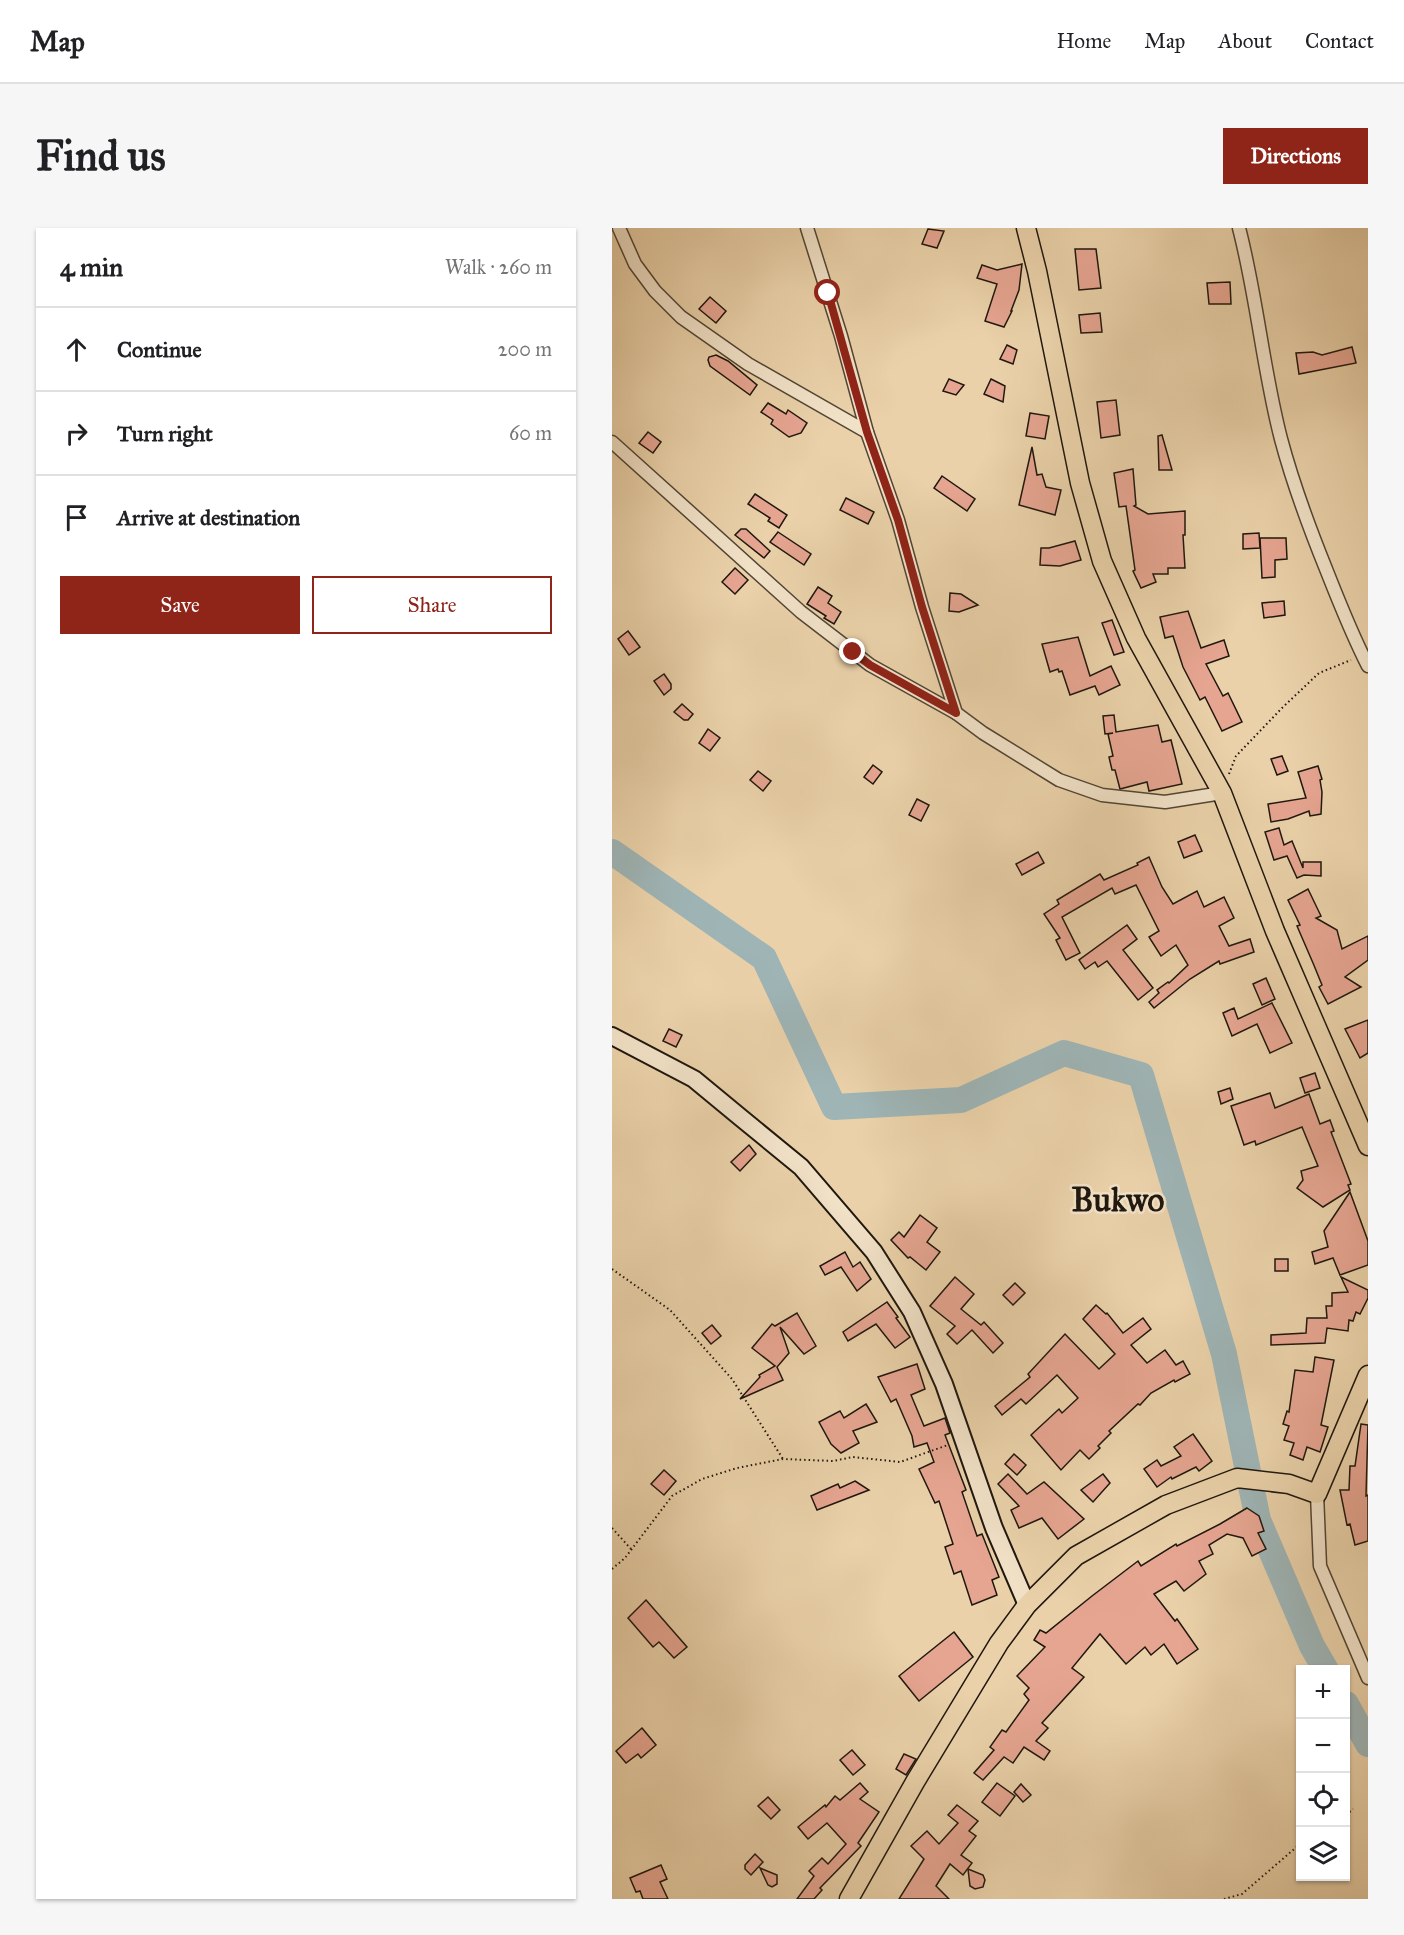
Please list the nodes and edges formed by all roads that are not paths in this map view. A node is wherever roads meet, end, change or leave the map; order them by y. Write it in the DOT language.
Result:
graph roads {
  1 [pos="619,228"];
  2 [pos="807,228"];
  3 [pos="1026,228"];
  4 [pos="1239,228"];
  5 [pos="867,432"];
  6 [pos="612,442"];
  7 [pos="1365,661"];
  8 [pos="956,713"];
  9 [pos="1221,793"];
  10 [pos="612,1036"];
  11 [pos="1368,1146"];
  12 [pos="1368,1376"];
  13 [pos="1317,1494"];
  14 [pos="1027,1605"];
  15 [pos="1368,1678"];
  16 [pos="849,1899"];
  1 -- 5 [label="street"];
  2 -- 5 [label="street"];
  3 -- 9 [label="main road"];
  4 -- 7 [label="street"];
  5 -- 8 [label="street"];
  6 -- 8 [label="street"];
  8 -- 9 [label="street"];
  9 -- 11 [label="main road"];
  10 -- 14 [label="main road"];
  12 -- 13 [label="main road"];
  13 -- 14 [label="main road"];
  13 -- 15 [label="street"];
  14 -- 16 [label="main road"];
}
